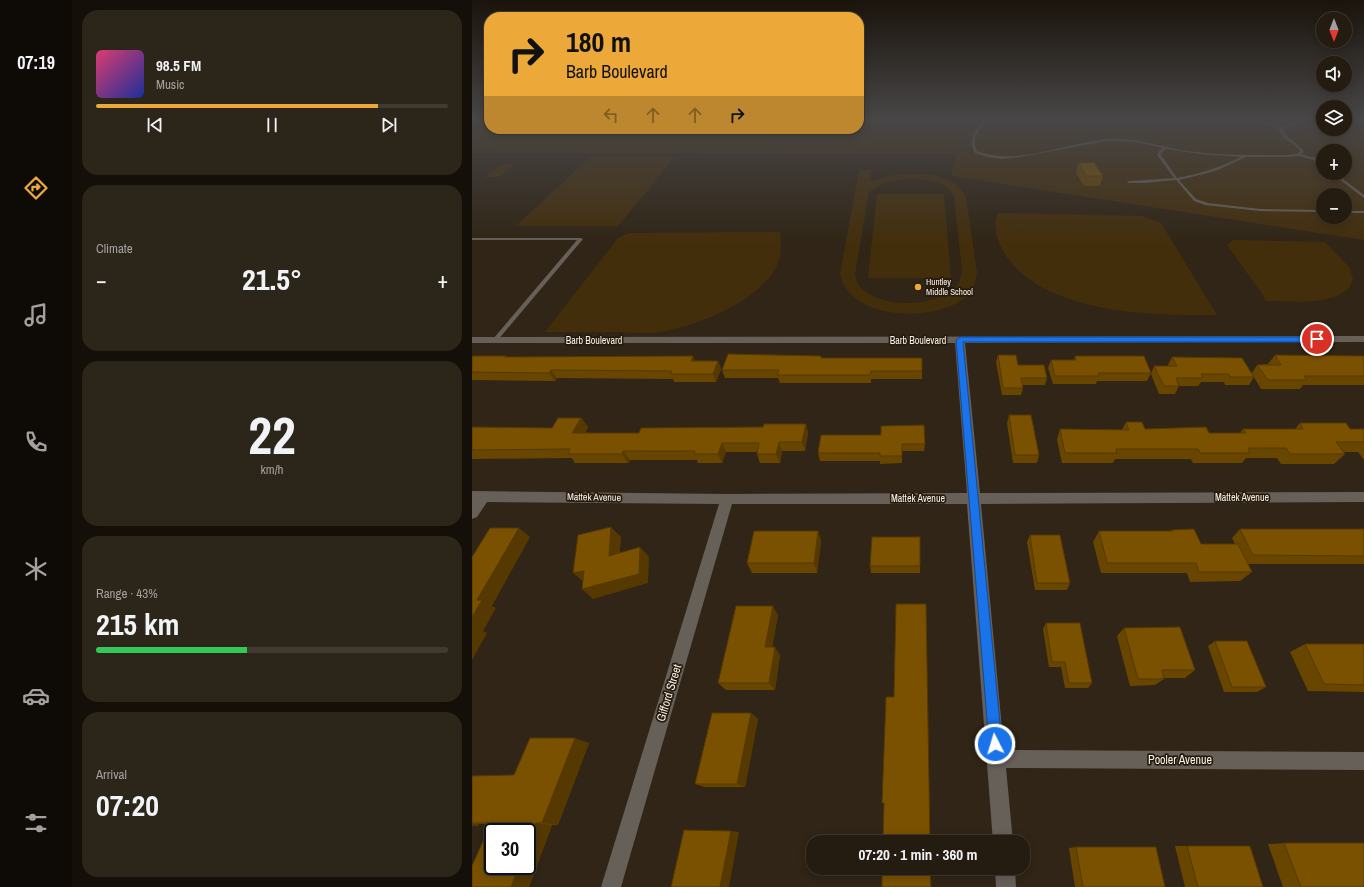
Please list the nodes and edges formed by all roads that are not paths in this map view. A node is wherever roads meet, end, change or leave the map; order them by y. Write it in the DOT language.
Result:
graph roads {
  1 [pos="1162,160"];
  2 [pos="1237,160"];
  3 [pos="1178,180"];
  4 [pos="1342,180"];
  5 [pos="1129,182"];
  6 [pos="1364,197"];
  7 [pos="1316,211"];
  8 [pos="1352,212"];
  9 [pos="1364,212"];
  10 [pos="472,239"];
  11 [pos="1364,339"];
  12 [pos="472,340"];
  13 [pos="496,340"];
  14 [pos="960,340"];
  15 [pos="478,496"];
  16 [pos="973,497"];
  17 [pos="1364,497"];
  18 [pos="727,499"];
  19 [pos="472,513"];
  20 [pos="997,759"];
  21 [pos="1364,761"];
  22 [pos="1002,835"];
  23 [pos="1005,875"];
  24 [pos="611,887"];
  25 [pos="1006,887"];
  1 -- 3 [label="lane"];
  2 -- 3 [label="lane"];
  3 -- 5 [label="lane"];
  3 -- 7 [label="lane"];
  4 -- 6 [label="lane"];
  8 -- 9 [label="lane"];
  10 -- 13 [label="lane"];
  11 -- 14 [label="street, Barb Boulevard"];
  12 -- 13 [label="street, Barb Boulevard"];
  13 -- 14 [label="street, Barb Boulevard"];
  14 -- 16 [label="street"];
  15 -- 18 [label="street, Mattek Avenue"];
  15 -- 19 [label="street"];
  16 -- 17 [label="street, Mattek Avenue"];
  16 -- 18 [label="street, Mattek Avenue"];
  16 -- 20 [label="street"];
  18 -- 24 [label="street, Gifford Street"];
  20 -- 21 [label="street, Pooler Avenue"];
  20 -- 22 [label="street"];
  23 -- 25 [label="street"];
}
